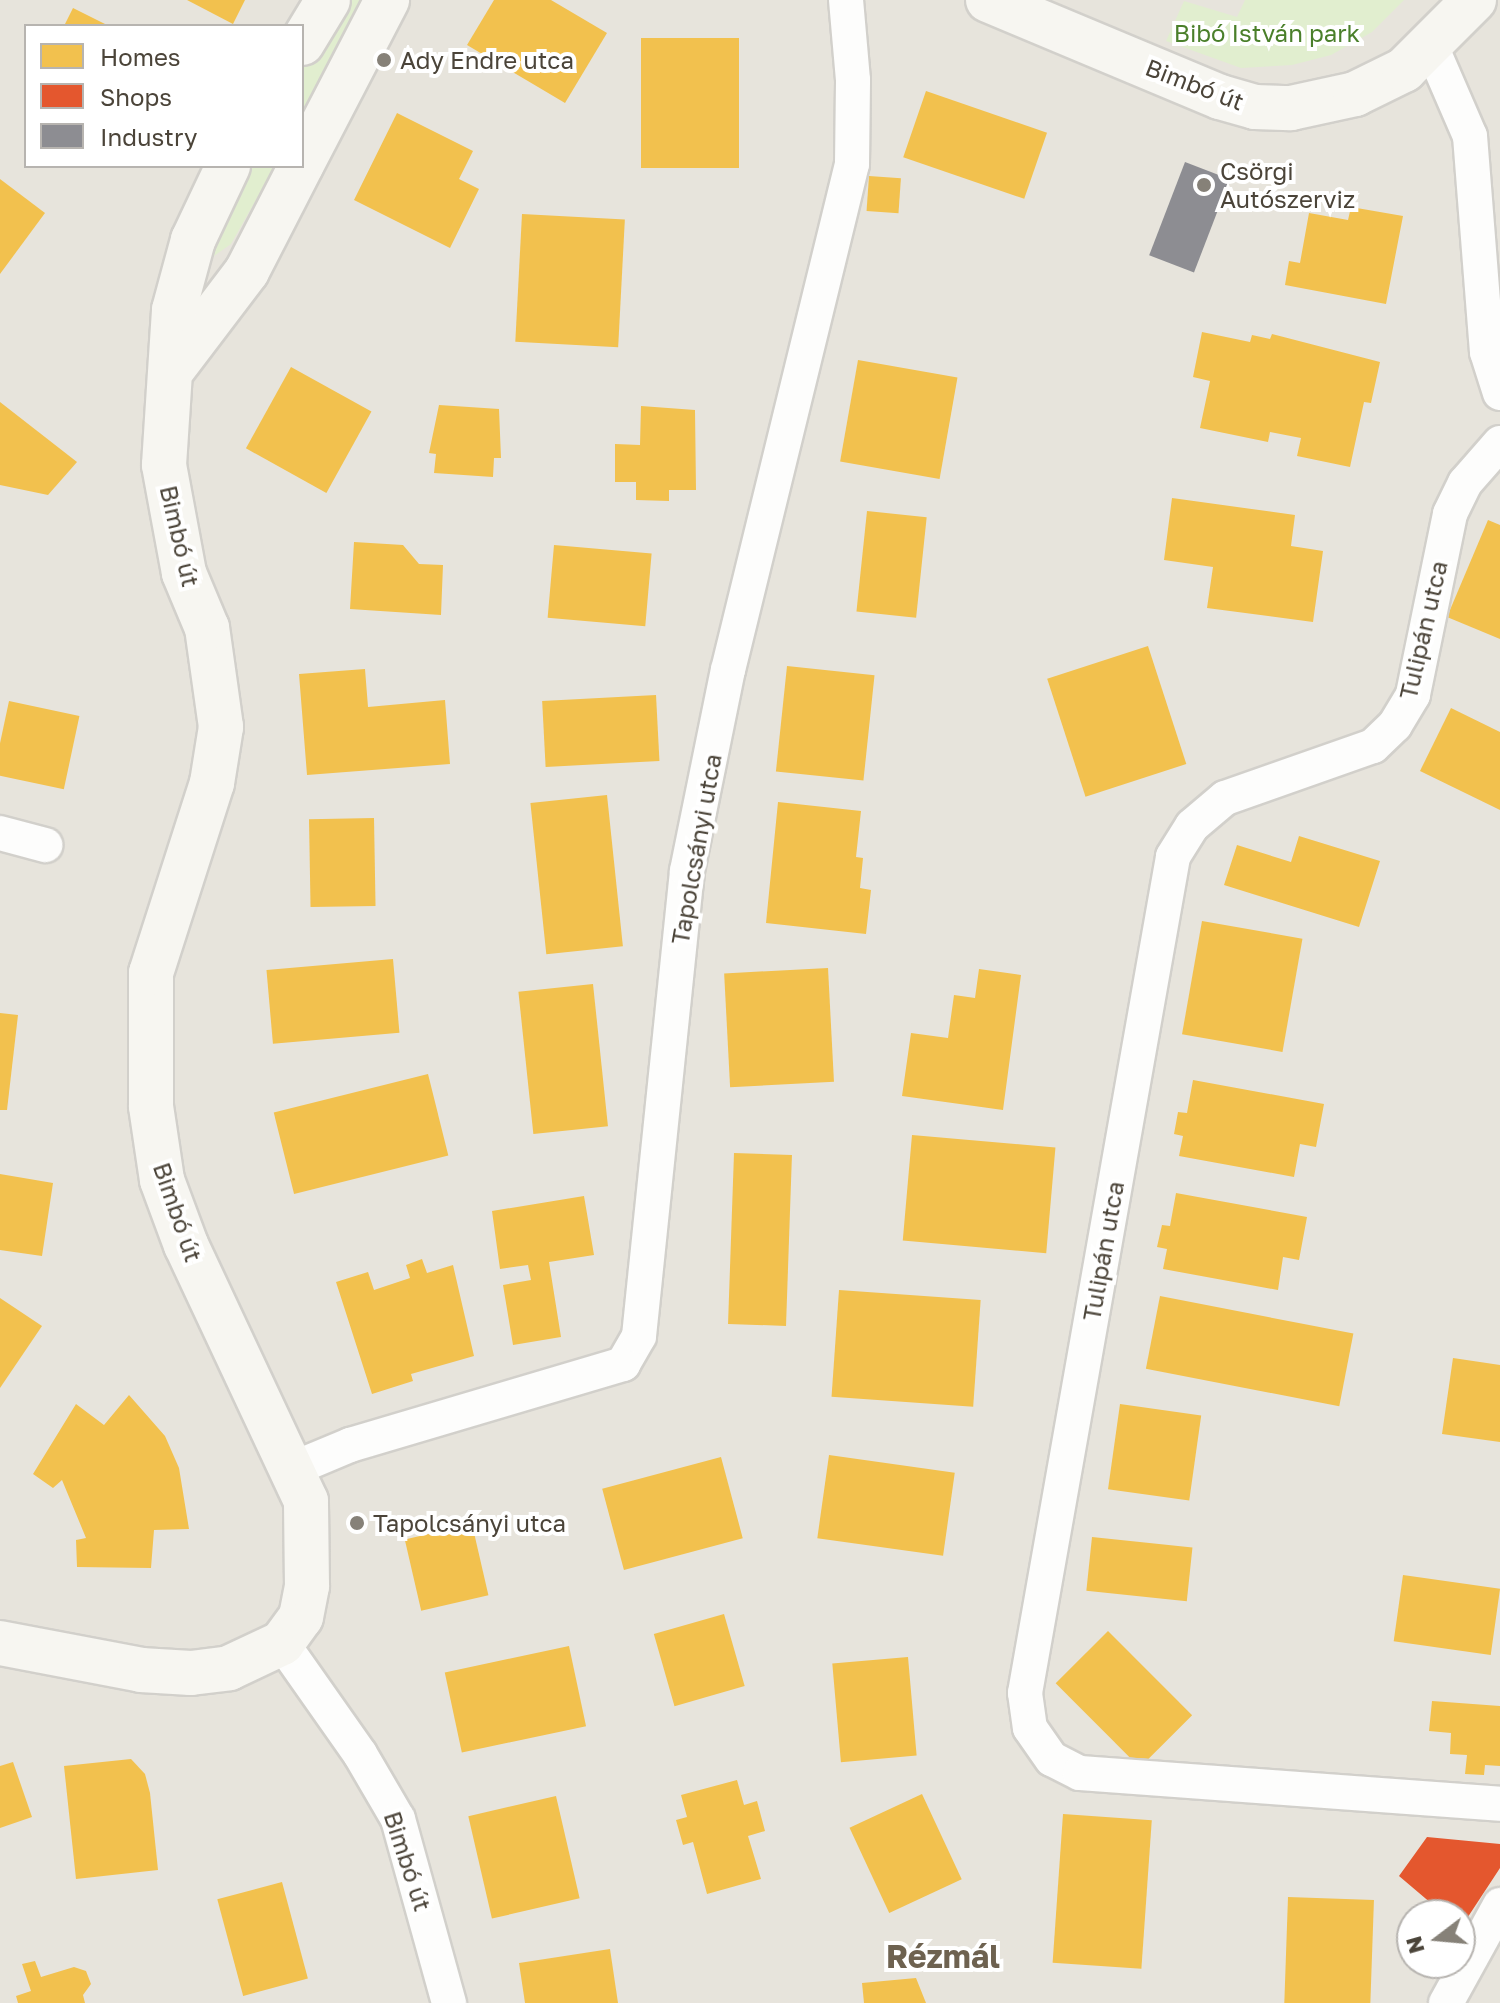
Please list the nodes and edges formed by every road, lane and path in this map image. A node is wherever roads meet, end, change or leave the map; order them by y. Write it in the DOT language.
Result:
graph roads {
  1 [pos="328,0"];
  2 [pos="387,0"];
  3 [pos="846,0"];
  4 [pos="988,0"];
  5 [pos="1474,0"];
  6 [pos="304,40"];
  7 [pos="1431,46"];
  8 [pos="304,161"];
  9 [pos="227,168"];
  10 [pos="300,168"];
  11 [pos="175,366"];
  12 [pos="1500,393"];
  13 [pos="1500,443"];
  14 [pos="0,833"];
  15 [pos="45,845"];
  16 [pos="295,1468"];
  17 [pos="0,1643"];
  18 [pos="282,1643"];
  19 [pos="1500,1804"];
  20 [pos="1500,1905"];
  21 [pos="449,2003"];
  22 [pos="1446,2003"];
  1 -- 6 [label="street"];
  2 -- 8 [label="street"];
  3 -- 16 [label="street, Tapolcsányi utca"];
  4 -- 7 [label="street, Bimbó út"];
  5 -- 7 [label="street, Bimbó út"];
  7 -- 12 [label="street"];
  9 -- 11 [label="street, Bimbó út"];
  10 -- 11 [label="street"];
  11 -- 16 [label="street, Bimbó út"];
  13 -- 19 [label="street, Tulipán utca"];
  14 -- 15 [label="street"];
  16 -- 18 [label="street, Bimbó út"];
  17 -- 18 [label="street"];
  18 -- 21 [label="street, Bimbó út"];
  20 -- 22 [label="street"];
}
